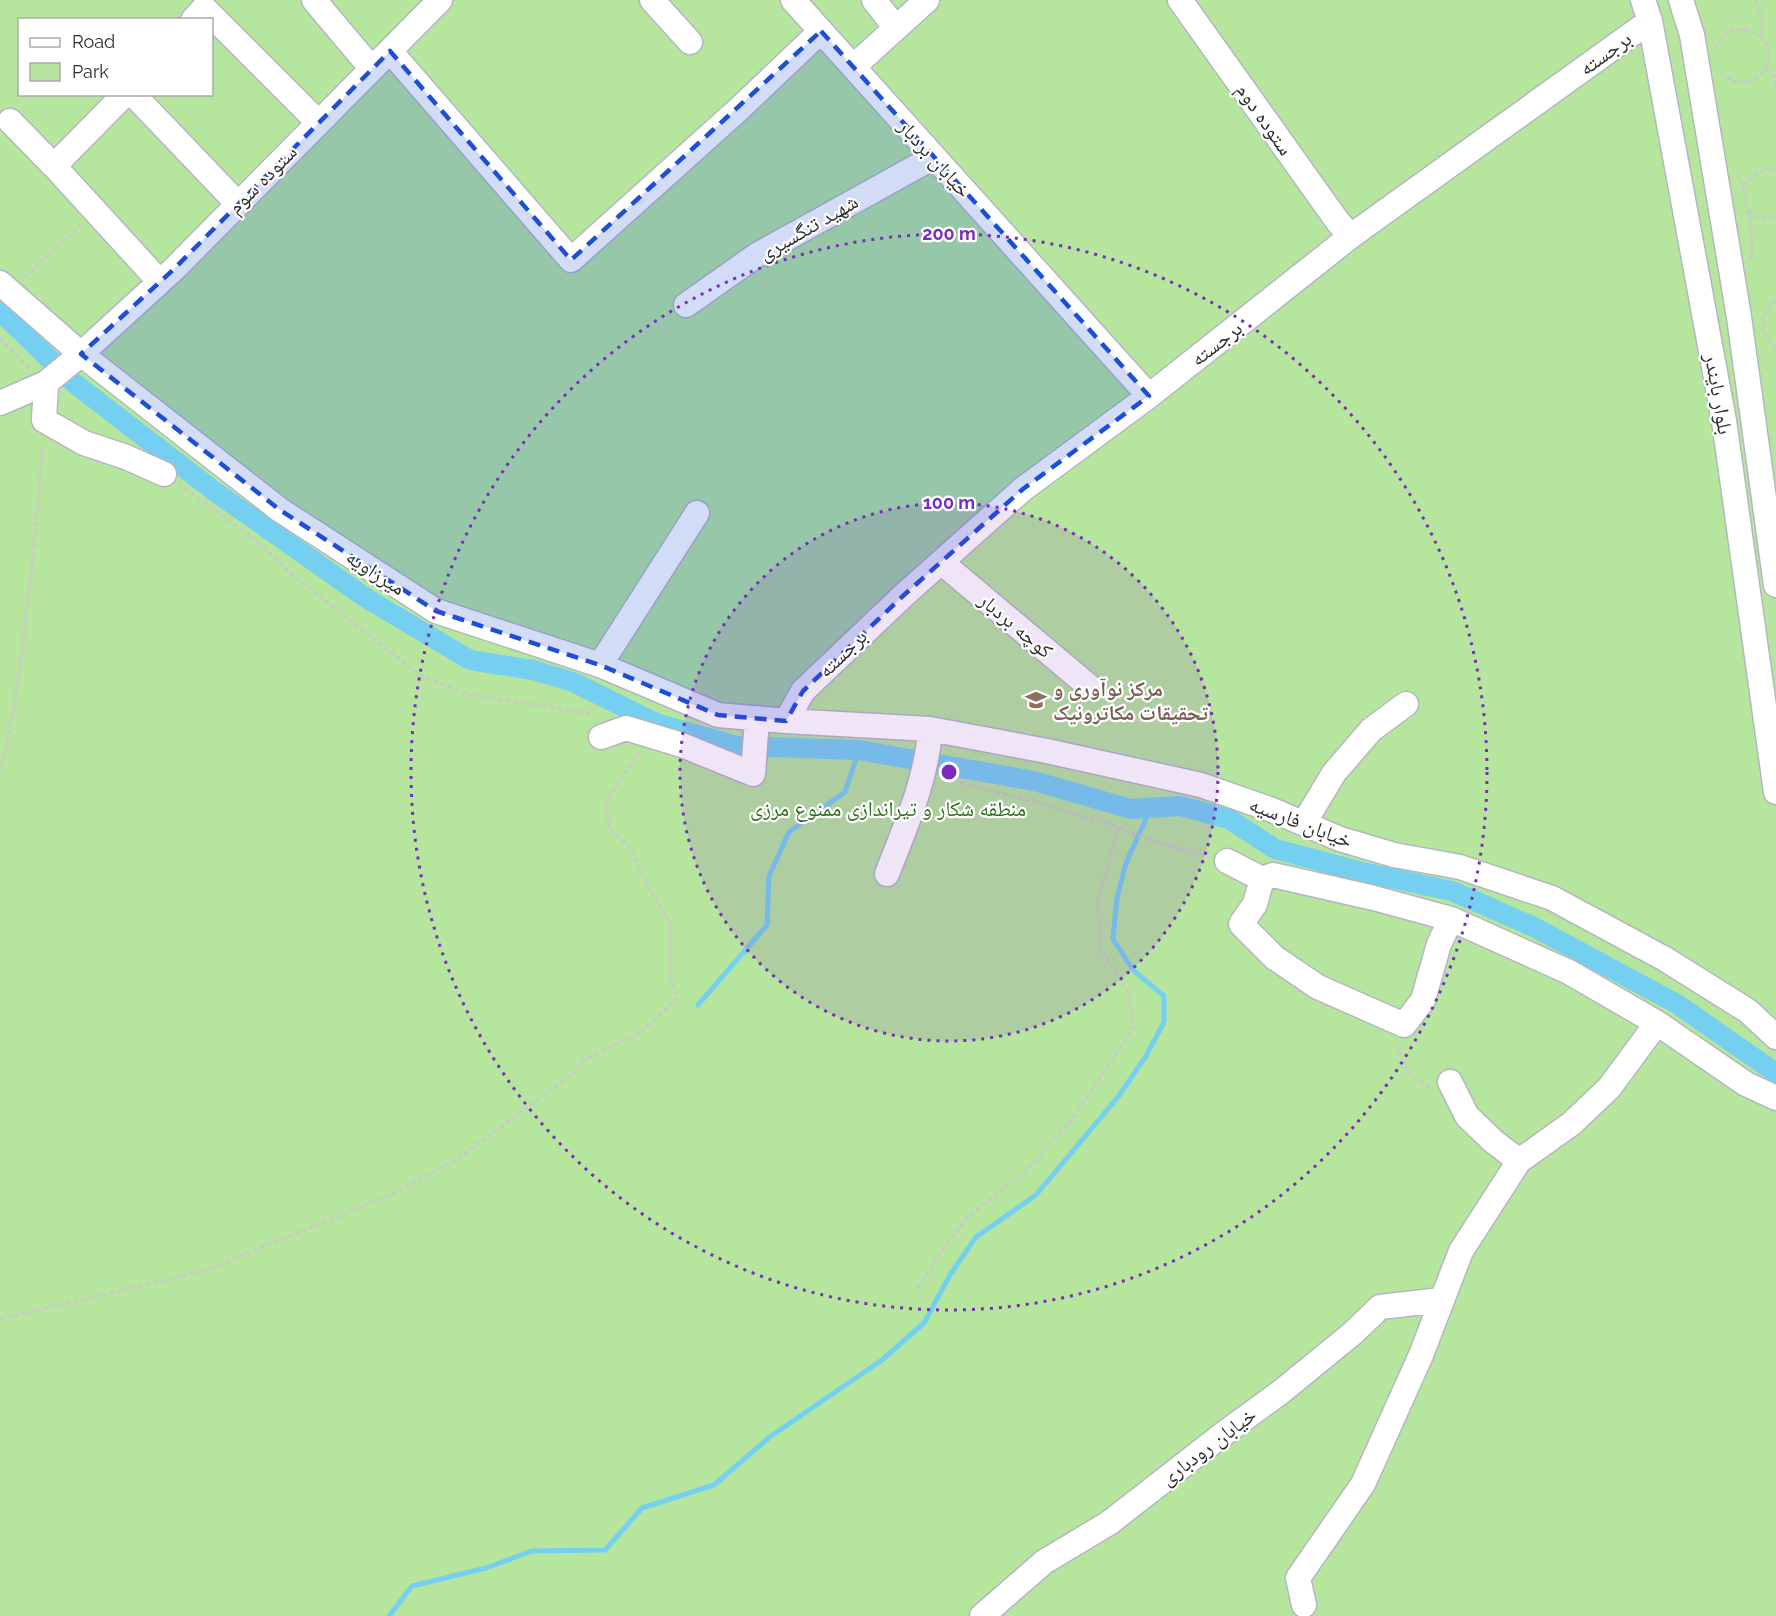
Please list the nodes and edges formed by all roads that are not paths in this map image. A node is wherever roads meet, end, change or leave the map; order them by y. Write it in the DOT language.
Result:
graph roads {
  1 [pos="314,0"];
  2 [pos="440,0"];
  3 [pos="652,0"];
  4 [pos="793,0"];
  5 [pos="874,0"];
  6 [pos="927,0"];
  7 [pos="1180,0"];
  8 [pos="1681,0"];
  9 [pos="1646,10"];
  10 [pos="213,23"];
  11 [pos="896,28"];
  12 [pos="821,31"];
  13 [pos="690,42"];
  14 [pos="390,51"];
  15 [pos="853,67"];
  16 [pos="372,69"];
  17 [pos="123,96"];
  18 [pos="135,96"];
  19 [pos="10,121"];
  20 [pos="318,122"];
  21 [pos="934,157"];
  22 [pos="54,166"];
  23 [pos="238,204"];
  24 [pos="1352,236"];
  25 [pos="160,282"];
  26 [pos="5,287"];
  27 [pos="687,305"];
  28 [pos="1739,317"];
  29 [pos="1707,322"];
  30 [pos="76,358"];
  31 [pos="49,380"];
  32 [pos="1149,396"];
  33 [pos="0,403"];
  34 [pos="164,474"];
  35 [pos="697,513"];
  36 [pos="941,562"];
  37 [pos="1776,585"];
  38 [pos="600,665"];
  39 [pos="1091,688"];
  40 [pos="1406,704"];
  41 [pos="786,721"];
  42 [pos="756,735"];
  43 [pos="601,737"];
  44 [pos="927,755"];
  45 [pos="1776,792"];
  46 [pos="1304,823"];
  47 [pos="1227,861"];
  48 [pos="887,874"];
  49 [pos="1262,879"];
  50 [pos="1451,919"];
  51 [pos="1658,1023"];
  52 [pos="1776,1037"];
  53 [pos="1455,1092"];
  54 [pos="1776,1098"];
  55 [pos="1519,1161"];
  56 [pos="1442,1300"];
  57 [pos="1305,1612"];
  58 [pos="982,1616"];
  1 -- 16 [label="street"];
  2 -- 14 [label="street, ستوده سوم"];
  3 -- 13 [label="street"];
  4 -- 12 [label="street, خیابان بردبار"];
  5 -- 11 [label="street"];
  6 -- 11 [label="street"];
  7 -- 24 [label="street, ستوده دوم"];
  8 -- 28 [label="street, بلوار بایندر"];
  9 -- 24 [label="street, برجسته"];
  9 -- 29 [label="street, بلوار بایندر"];
  10 -- 20 [label="street"];
  11 -- 15 [label="street"];
  12 -- 14 [label="street"];
  12 -- 15 [label="street, خیابان بردبار"];
  14 -- 16 [label="street, ستوده سوم"];
  15 -- 21 [label="street, خیابان بردبار"];
  16 -- 20 [label="street, ستوده سوم"];
  17 -- 22 [label="street"];
  18 -- 23 [label="street"];
  19 -- 22 [label="street"];
  20 -- 23 [label="street, ستوده سوم"];
  21 -- 27 [label="street, شهید تنگسیری"];
  21 -- 32 [label="street, خیابان بردبار"];
  22 -- 25 [label="street"];
  23 -- 25 [label="street, ستوده سوم"];
  24 -- 32 [label="street, برجسته"];
  25 -- 30 [label="street, ستوده سوم"];
  26 -- 30 [label="street, میرزاویه"];
  28 -- 29 [label="street"];
  28 -- 37 [label="street, بلوار بایندر"];
  29 -- 45 [label="street, بلوار بایندر"];
  30 -- 31 [label="street, ستوده سوم"];
  30 -- 38 [label="street, میرزاویه"];
  31 -- 33 [label="street, ستوده سوم"];
  31 -- 34 [label="street"];
  32 -- 36 [label="street, برجسته"];
  35 -- 38 [label="street"];
  36 -- 39 [label="street, کوچه بردبار"];
  36 -- 41 [label="street, برجسته"];
  38 -- 42 [label="street, میرزاویه"];
  40 -- 46 [label="street"];
  41 -- 42 [label="street, میرزاویه"];
  41 -- 44 [label="street, خیابان فارسیه"];
  42 -- 43 [label="street"];
  44 -- 46 [label="street, خیابان فارسیه"];
  44 -- 48 [label="street"];
  46 -- 52 [label="street, خیابان فارسیه"];
  47 -- 49 [label="street"];
  49 -- 50 [label="street"];
  49 -- 50 [label="street"];
  50 -- 51 [label="street"];
  51 -- 54 [label="street"];
  51 -- 55 [label="street"];
  53 -- 55 [label="street"];
  55 -- 56 [label="street"];
  56 -- 57 [label="street"];
  56 -- 58 [label="street, خیابان رودباری"];
}
